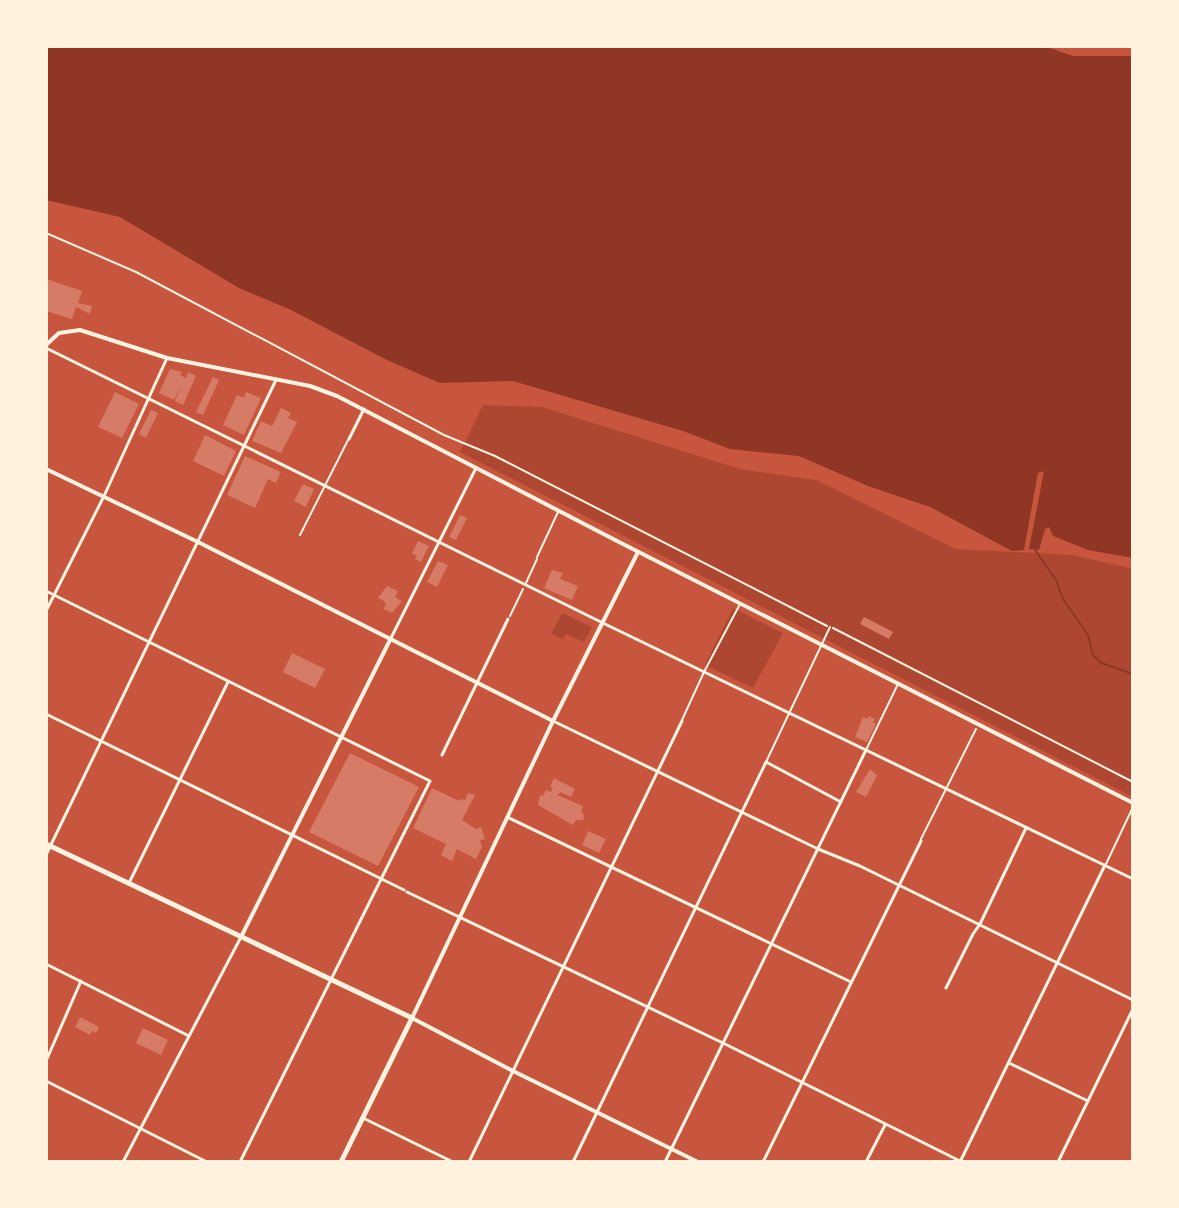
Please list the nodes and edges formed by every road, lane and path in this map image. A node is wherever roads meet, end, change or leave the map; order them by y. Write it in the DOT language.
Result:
graph roads {
  1 [pos="46,233"];
  2 [pos="46,347"];
  3 [pos="167,358"];
  4 [pos="276,380"];
  5 [pos="150,398"];
  6 [pos="364,409"];
  7 [pos="349,439"];
  8 [pos="245,445"];
  9 [pos="476,467"];
  10 [pos="46,469"];
  11 [pos="326,484"];
  12 [pos="104,496"];
  13 [pos="558,511"];
  14 [pos="300,535"];
  15 [pos="439,541"];
  16 [pos="198,542"];
  17 [pos="638,552"];
  18 [pos="525,585"];
  19 [pos="46,591"];
  20 [pos="54,595"];
  21 [pos="740,603"];
  22 [pos="46,611"];
  23 [pos="508,619"];
  24 [pos="602,623"];
  25 [pos="830,627"];
  26 [pos="390,640"];
  27 [pos="149,642"];
  28 [pos="822,645"];
  29 [pos="704,672"];
  30 [pos="228,682"];
  31 [pos="476,682"];
  32 [pos="899,683"];
  33 [pos="789,713"];
  34 [pos="46,714"];
  35 [pos="553,721"];
  36 [pos="682,721"];
  37 [pos="976,729"];
  38 [pos="341,738"];
  39 [pos="101,740"];
  40 [pos="866,750"];
  41 [pos="442,755"];
  42 [pos="766,762"];
  43 [pos="658,770"];
  44 [pos="181,779"];
  45 [pos="1133,782"];
  46 [pos="945,789"];
  47 [pos="841,802"];
  48 [pos="1133,805"];
  49 [pos="742,811"];
  50 [pos="507,817"];
  51 [pos="1026,828"];
  52 [pos="293,835"];
  53 [pos="921,841"];
  54 [pos="48,845"];
  55 [pos="818,849"];
  56 [pos="46,855"];
  57 [pos="1105,865"];
  58 [pos="611,867"];
  59 [pos="381,879"];
  60 [pos="1133,879"];
  61 [pos="128,884"];
  62 [pos="899,885"];
  63 [pos="696,907"];
  64 [pos="460,917"];
  65 [pos="980,924"];
  66 [pos="241,937"];
  67 [pos="772,944"];
  68 [pos="1059,962"];
  69 [pos="46,964"];
  70 [pos="563,968"];
  71 [pos="331,978"];
  72 [pos="81,981"];
  73 [pos="851,982"];
  74 [pos="946,988"];
  75 [pos="1133,1000"];
  76 [pos="647,1008"];
  77 [pos="1133,1009"];
  78 [pos="412,1018"];
  79 [pos="189,1036"];
  80 [pos="723,1043"];
  81 [pos="46,1061"];
  82 [pos="1009,1063"];
  83 [pos="513,1071"];
  84 [pos="46,1081"];
  85 [pos="802,1082"];
  86 [pos="1088,1101"];
  87 [pos="597,1113"];
  88 [pos="363,1118"];
  89 [pos="885,1125"];
  90 [pos="140,1129"];
  91 [pos="671,1149"];
  92 [pos="123,1162"];
  93 [pos="207,1162"];
  94 [pos="240,1162"];
  95 [pos="341,1162"];
  96 [pos="453,1162"];
  97 [pos="469,1162"];
  98 [pos="573,1162"];
  99 [pos="665,1162"];
  100 [pos="698,1162"];
  101 [pos="763,1162"];
  102 [pos="866,1162"];
  103 [pos="961,1162"];
  104 [pos="1058,1162"];
  1 -- 25 [label="path"];
  2 -- 3 [label="street"];
  2 -- 5 [label="street"];
  3 -- 4 [label="street"];
  3 -- 5 [label="street"];
  4 -- 6 [label="street"];
  4 -- 8 [label="street"];
  5 -- 8 [label="street"];
  5 -- 12 [label="street"];
  6 -- 7 [label="street"];
  6 -- 9 [label="street"];
  7 -- 11 [label="street"];
  8 -- 11 [label="street"];
  8 -- 16 [label="street"];
  9 -- 13 [label="street"];
  9 -- 15 [label="street"];
  10 -- 12 [label="street"];
  11 -- 14 [label="street"];
  11 -- 15 [label="street"];
  12 -- 16 [label="street"];
  12 -- 20 [label="street"];
  13 -- 17 [label="street"];
  13 -- 18 [label="street"];
  15 -- 18 [label="street"];
  15 -- 26 [label="street"];
  16 -- 26 [label="street"];
  16 -- 27 [label="street"];
  17 -- 21 [label="street"];
  17 -- 24 [label="street"];
  18 -- 23 [label="path"];
  18 -- 24 [label="street"];
  19 -- 20 [label="street"];
  20 -- 22 [label="street"];
  20 -- 27 [label="street"];
  21 -- 28 [label="street"];
  21 -- 29 [label="street"];
  23 -- 31 [label="street"];
  24 -- 29 [label="street"];
  24 -- 35 [label="street"];
  25 -- 28 [label="street"];
  25 -- 45 [label="path"];
  26 -- 31 [label="street"];
  26 -- 38 [label="street"];
  27 -- 30 [label="street"];
  27 -- 39 [label="street"];
  28 -- 32 [label="street"];
  28 -- 33 [label="street"];
  29 -- 33 [label="street"];
  29 -- 36 [label="street"];
  30 -- 38 [label="street"];
  30 -- 44 [label="street"];
  31 -- 35 [label="street"];
  31 -- 41 [label="street"];
  32 -- 40 [label="street"];
  32 -- 48 [label="street"];
  33 -- 40 [label="street"];
  33 -- 42 [label="street"];
  34 -- 39 [label="street"];
  35 -- 43 [label="street"];
  35 -- 50 [label="street"];
  36 -- 43 [label="street"];
  37 -- 46 [label="street"];
  38 -- 52 [label="street"];
  38 -- 59 [label="street"];
  39 -- 44 [label="street"];
  39 -- 54 [label="street"];
  40 -- 46 [label="street"];
  40 -- 47 [label="street"];
  42 -- 47 [label="street"];
  42 -- 49 [label="street"];
  43 -- 49 [label="street"];
  43 -- 58 [label="street"];
  44 -- 52 [label="street"];
  44 -- 61 [label="street"];
  46 -- 51 [label="street"];
  46 -- 53 [label="street"];
  47 -- 55 [label="street"];
  48 -- 57 [label="street"];
  49 -- 55 [label="street"];
  49 -- 63 [label="street"];
  50 -- 58 [label="street"];
  50 -- 64 [label="street"];
  51 -- 57 [label="street"];
  51 -- 65 [label="street"];
  52 -- 59 [label="street"];
  52 -- 66 [label="street"];
  53 -- 62 [label="street"];
  54 -- 56 [label="street"];
  54 -- 61 [label="main road"];
  55 -- 62 [label="street"];
  55 -- 67 [label="street"];
  57 -- 60 [label="street"];
  57 -- 68 [label="street"];
  58 -- 63 [label="street"];
  58 -- 70 [label="street"];
  59 -- 64 [label="street"];
  59 -- 71 [label="street"];
  61 -- 66 [label="main road"];
  62 -- 65 [label="street"];
  62 -- 73 [label="street"];
  63 -- 67 [label="street"];
  63 -- 76 [label="street"];
  64 -- 70 [label="street"];
  64 -- 78 [label="street"];
  65 -- 68 [label="street"];
  65 -- 74 [label="street"];
  66 -- 71 [label="main road"];
  66 -- 79 [label="street"];
  67 -- 73 [label="street"];
  67 -- 80 [label="street"];
  68 -- 75 [label="street"];
  68 -- 82 [label="street"];
  69 -- 72 [label="street"];
  70 -- 76 [label="street"];
  70 -- 83 [label="street"];
  71 -- 78 [label="main road"];
  71 -- 94 [label="street"];
  72 -- 79 [label="street"];
  72 -- 81 [label="street"];
  73 -- 85 [label="street"];
  76 -- 80 [label="street"];
  76 -- 87 [label="street"];
  77 -- 86 [label="street"];
  78 -- 83 [label="street"];
  78 -- 88 [label="main road"];
  79 -- 90 [label="street"];
  80 -- 85 [label="street"];
  80 -- 91 [label="street"];
  82 -- 86 [label="street"];
  82 -- 103 [label="street"];
  83 -- 87 [label="street"];
  83 -- 97 [label="street"];
  84 -- 90 [label="street"];
  85 -- 89 [label="street"];
  85 -- 101 [label="street"];
  86 -- 104 [label="street"];
  87 -- 91 [label="street"];
  87 -- 98 [label="street"];
  88 -- 95 [label="main road"];
  88 -- 96 [label="street"];
  89 -- 102 [label="street"];
  89 -- 103 [label="street"];
  90 -- 92 [label="street"];
  90 -- 93 [label="street"];
  91 -- 99 [label="street"];
  91 -- 100 [label="street"];
}
